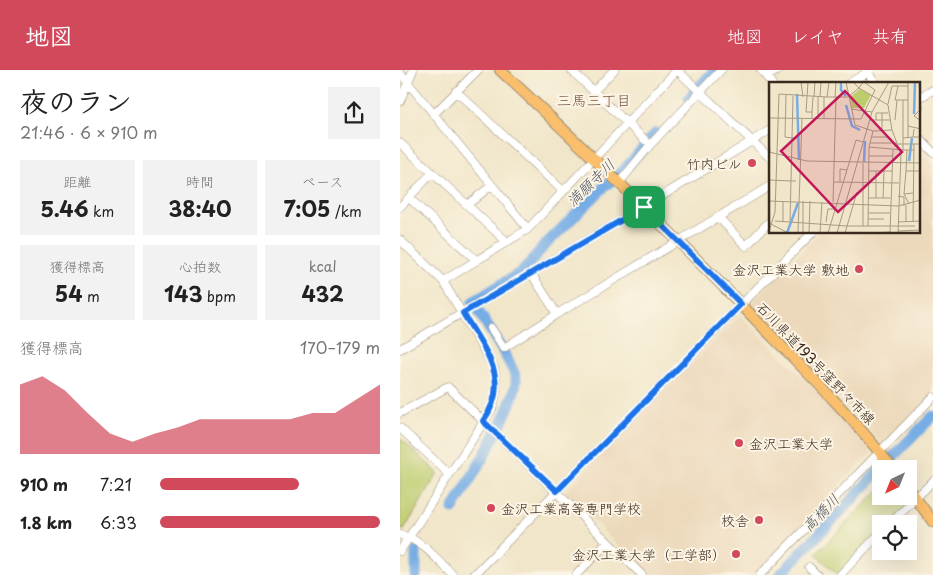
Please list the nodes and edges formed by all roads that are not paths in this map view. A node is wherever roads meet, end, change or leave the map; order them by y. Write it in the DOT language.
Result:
graph roads {
  1 [pos="413,70"];
  2 [pos="478,70"];
  3 [pos="500,70"];
  4 [pos="571,70"];
  5 [pos="614,70"];
  6 [pos="721,70"];
  7 [pos="779,70"];
  8 [pos="868,71"];
  9 [pos="400,73"];
  10 [pos="764,73"];
  11 [pos="408,82"];
  12 [pos="851,82"];
  13 [pos="875,82"];
  14 [pos="698,90"];
  15 [pos="933,90"];
  16 [pos="456,91"];
  17 [pos="594,92"];
  18 [pos="920,97"];
  19 [pos="400,101"];
  20 [pos="434,114"];
  21 [pos="628,123"];
  22 [pos="769,131"];
  23 [pos="920,139"];
  24 [pos="646,140"];
  25 [pos="752,141"];
  26 [pos="400,143"];
  27 [pos="933,152"];
  28 [pos="769,157"];
  29 [pos="593,158"];
  30 [pos="432,173"];
  31 [pos="616,180"];
  32 [pos="492,186"];
  33 [pos="769,187"];
  34 [pos="563,191"];
  35 [pos="408,198"];
  36 [pos="467,205"];
  37 [pos="400,207"];
  38 [pos="644,207"];
  39 [pos="719,218"];
  40 [pos="769,222"];
  41 [pos="528,230"];
  42 [pos="810,234"];
  43 [pos="506,241"];
  44 [pos="679,243"];
  45 [pos="402,245"];
  46 [pos="476,260"];
  47 [pos="530,273"];
  48 [pos="443,281"];
  49 [pos="741,304"];
  50 [pos="463,313"];
  51 [pos="557,314"];
  52 [pos="491,328"];
  53 [pos="400,338"];
  54 [pos="403,347"];
  55 [pos="933,397"];
  56 [pos="400,413"];
  57 [pos="483,421"];
  58 [pos="400,428"];
  59 [pos="880,452"];
  60 [pos="886,460"];
  61 [pos="449,474"];
  62 [pos="933,481"];
  63 [pos="557,491"];
  64 [pos="918,496"];
  65 [pos="918,501"];
  66 [pos="909,505"];
  67 [pos="899,515"];
  68 [pos="933,522"];
  69 [pos="400,536"];
  70 [pos="408,537"];
  71 [pos="872,541"];
  72 [pos="608,542"];
  73 [pos="400,551"];
  74 [pos="809,567"];
  75 [pos="634,568"];
  76 [pos="453,575"];
  77 [pos="474,575"];
  78 [pos="576,575"];
  79 [pos="627,575"];
  80 [pos="642,575"];
  81 [pos="760,575"];
  82 [pos="817,575"];
  83 [pos="840,575"];
  1 -- 11 [label="street"];
  2 -- 16 [label="street"];
  3 -- 29 [label="main road, 石川県道193号窪野々市線"];
  4 -- 17 [label="street"];
  5 -- 17 [label="street"];
  6 -- 14 [label="street"];
  7 -- 10 [label="street"];
  8 -- 12 [label="street"];
  8 -- 13 [label="street"];
  9 -- 11 [label="street"];
  11 -- 19 [label="street"];
  11 -- 20 [label="street"];
  14 -- 21 [label="street"];
  14 -- 25 [label="street"];
  14 -- 31 [label="street"];
  15 -- 18 [label="street"];
  16 -- 20 [label="street"];
  16 -- 34 [label="street"];
  17 -- 21 [label="street"];
  20 -- 32 [label="street"];
  21 -- 24 [label="street"];
  21 -- 29 [label="street"];
  22 -- 25 [label="street"];
  23 -- 27 [label="street"];
  25 -- 28 [label="street"];
  25 -- 38 [label="street"];
  26 -- 30 [label="street"];
  29 -- 31 [label="main road, 石川県道193号窪野々市線"];
  29 -- 34 [label="street"];
  30 -- 35 [label="street"];
  30 -- 36 [label="street"];
  31 -- 38 [label="main road, 石川県道193号窪野々市線"];
  32 -- 36 [label="street"];
  32 -- 41 [label="street"];
  33 -- 39 [label="street"];
  34 -- 41 [label="street"];
  35 -- 37 [label="street"];
  35 -- 46 [label="street"];
  36 -- 43 [label="street"];
  38 -- 44 [label="main road, 石川県道193号窪野々市線"];
  38 -- 47 [label="street"];
  39 -- 40 [label="street"];
  39 -- 44 [label="street"];
  41 -- 43 [label="street"];
  42 -- 49 [label="street"];
  43 -- 46 [label="street"];
  44 -- 49 [label="main road, 石川県道193号窪野々市線"];
  44 -- 51 [label="street"];
  45 -- 48 [label="street"];
  46 -- 48 [label="street"];
  47 -- 50 [label="street"];
  47 -- 51 [label="street"];
  48 -- 50 [label="street"];
  49 -- 59 [label="main road, 石川県道193号窪野々市線"];
  49 -- 63 [label="street"];
  50 -- 54 [label="street"];
  50 -- 57 [label="street"];
  51 -- 52 [label="street"];
  53 -- 54 [label="street"];
  55 -- 59 [label="street"];
  56 -- 57 [label="street"];
  57 -- 61 [label="street"];
  57 -- 63 [label="street"];
  58 -- 61 [label="street"];
  59 -- 60 [label="main road, 石川県道193号窪野々市線"];
  59 -- 81 [label="street"];
  61 -- 70 [label="street"];
  62 -- 64 [label="street"];
  63 -- 72 [label="street"];
  63 -- 77 [label="street"];
  65 -- 68 [label="main road"];
  66 -- 67 [label="street"];
  69 -- 70 [label="street"];
  70 -- 73 [label="street"];
  70 -- 76 [label="street"];
  71 -- 83 [label="street"];
  72 -- 75 [label="street"];
  72 -- 78 [label="street"];
  74 -- 82 [label="street"];
  75 -- 79 [label="street"];
  75 -- 80 [label="street"];
}
